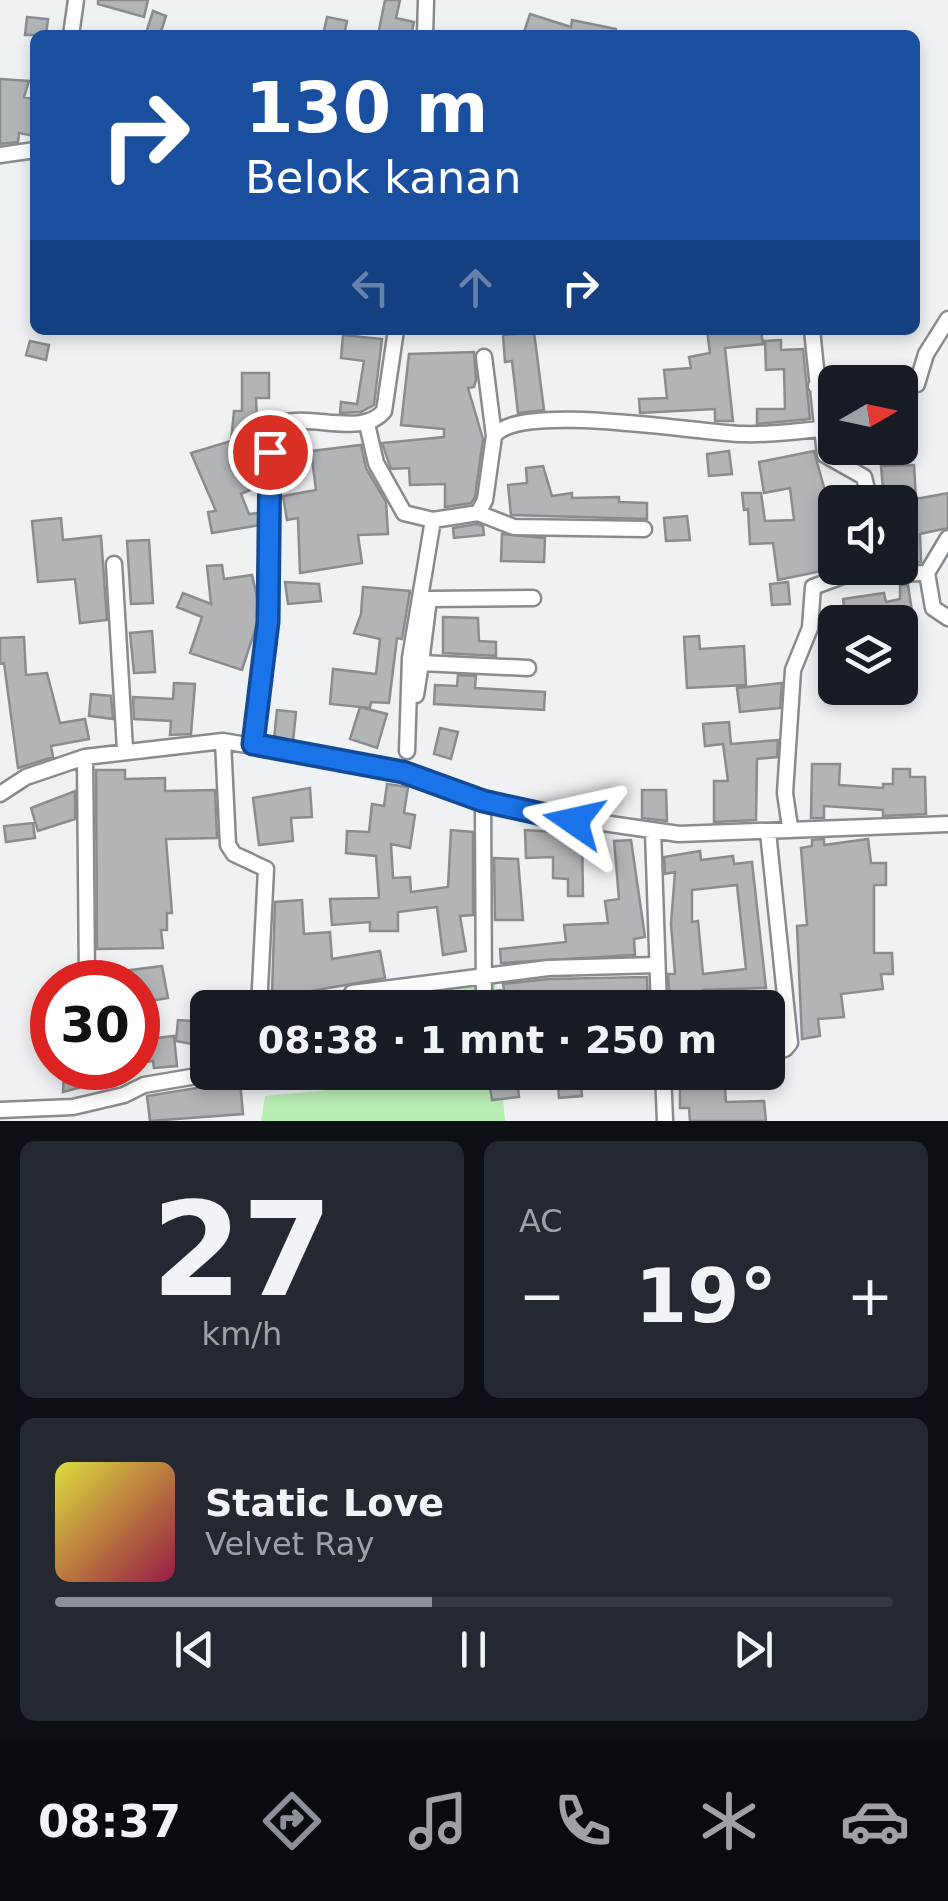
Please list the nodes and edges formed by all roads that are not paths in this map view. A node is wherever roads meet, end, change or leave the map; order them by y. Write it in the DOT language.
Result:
graph roads {
  1 [pos="76,0"];
  2 [pos="426,0"];
  3 [pos="72,30"];
  4 [pos="426,30"];
  5 [pos="30,151"];
  6 [pos="0,155"];
  7 [pos="948,319"];
  8 [pos="395,335"];
  9 [pos="812,335"];
  10 [pos="484,357"];
  11 [pos="918,381"];
  12 [pos="816,386"];
  13 [pos="818,415"];
  14 [pos="367,424"];
  15 [pos="818,430"];
  16 [pos="494,436"];
  17 [pos="843,465"];
  18 [pos="866,485"];
  19 [pos="478,513"];
  20 [pos="433,520"];
  21 [pos="644,529"];
  22 [pos="948,538"];
  23 [pos="114,564"];
  24 [pos="918,571"];
  25 [pos="927,572"];
  26 [pos="819,585"];
  27 [pos="533,598"];
  28 [pos="948,618"];
  29 [pos="421,663"];
  30 [pos="528,668"];
  31 [pos="223,741"];
  32 [pos="253,744"];
  33 [pos="125,749"];
  34 [pos="406,751"];
  35 [pos="85,757"];
  36 [pos="403,772"];
  37 [pos="2,790"];
  38 [pos="483,801"];
  39 [pos="948,824"];
  40 [pos="790,827"];
  41 [pos="652,831"];
  42 [pos="768,832"];
  43 [pos="86,960"];
  44 [pos="657,966"];
  45 [pos="483,975"];
  46 [pos="261,990"];
  47 [pos="374,990"];
  48 [pos="483,990"];
  49 [pos="658,990"];
  50 [pos="784,990"];
  51 [pos="785,995"];
  52 [pos="785,1049"];
  53 [pos="190,1077"];
  54 [pos="664,1090"];
  55 [pos="0,1110"];
  56 [pos="665,1121"];
  1 -- 3 [label="street"];
  2 -- 4 [label="street"];
  5 -- 6 [label="street"];
  7 -- 11 [label="street"];
  8 -- 14 [label="street"];
  9 -- 12 [label="street"];
  10 -- 16 [label="street"];
  12 -- 13 [label="street"];
  14 -- 20 [label="street"];
  14 -- 32 [label="street"];
  15 -- 16 [label="street"];
  16 -- 19 [label="street"];
  17 -- 18 [label="street"];
  19 -- 20 [label="street"];
  19 -- 21 [label="street"];
  20 -- 34 [label="street"];
  22 -- 25 [label="street"];
  23 -- 33 [label="street"];
  24 -- 25 [label="street"];
  25 -- 28 [label="street"];
  26 -- 40 [label="street"];
  27 -- 29 [label="street"];
  29 -- 30 [label="street"];
  29 -- 34 [label="street"];
  31 -- 32 [label="street"];
  31 -- 33 [label="street"];
  31 -- 46 [label="street"];
  32 -- 36 [label="street"];
  33 -- 35 [label="street"];
  34 -- 36 [label="street"];
  35 -- 37 [label="street"];
  35 -- 43 [label="street"];
  36 -- 38 [label="street"];
  38 -- 41 [label="street"];
  38 -- 45 [label="street"];
  39 -- 40 [label="street"];
  40 -- 42 [label="street"];
  41 -- 42 [label="street"];
  41 -- 44 [label="street"];
  42 -- 50 [label="street"];
  44 -- 45 [label="street"];
  44 -- 49 [label="street"];
  45 -- 47 [label="street"];
  45 -- 48 [label="street"];
  51 -- 52 [label="street"];
  53 -- 55 [label="street"];
  54 -- 56 [label="street"];
}
